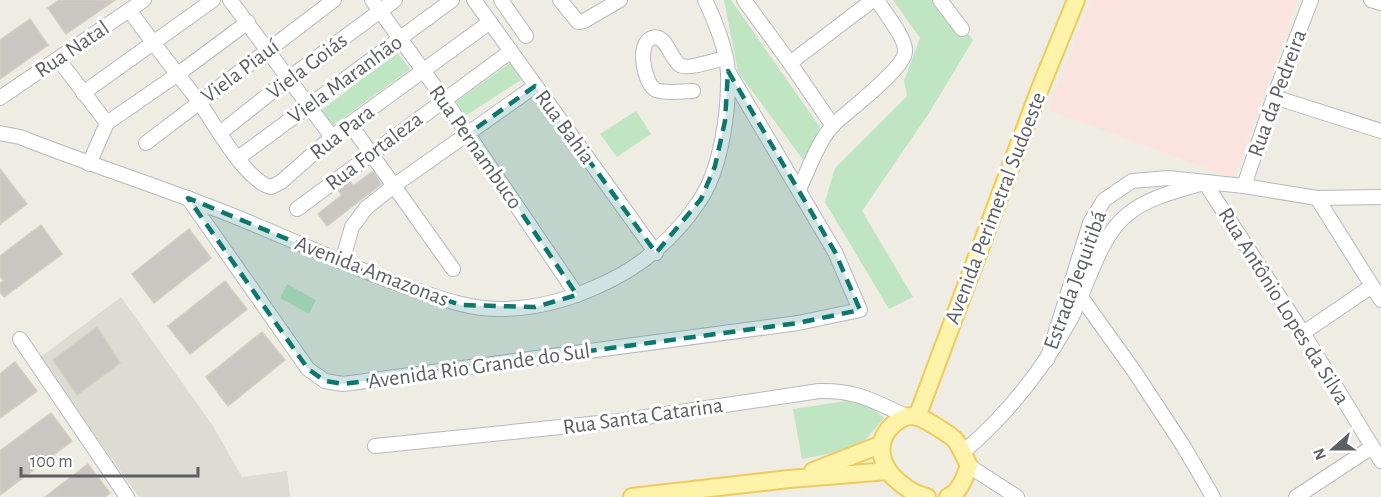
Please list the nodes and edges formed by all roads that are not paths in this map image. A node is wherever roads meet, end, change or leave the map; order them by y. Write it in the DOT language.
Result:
graph roads {
  1 [pos="144,0"];
  2 [pos="213,0"];
  3 [pos="230,0"];
  4 [pos="334,0"];
  5 [pos="395,0"];
  6 [pos="453,0"];
  7 [pos="474,0"];
  8 [pos="501,0"];
  9 [pos="560,0"];
  10 [pos="620,0"];
  11 [pos="705,0"];
  12 [pos="744,0"];
  13 [pos="875,0"];
  14 [pos="940,0"];
  15 [pos="1076,0"];
  16 [pos="1311,0"];
  17 [pos="1371,0"];
  18 [pos="1381,3"];
  19 [pos="376,6"];
  20 [pos="129,10"];
  21 [pos="248,22"];
  22 [pos="490,22"];
  23 [pos="962,29"];
  24 [pos="526,36"];
  25 [pos="399,40"];
  26 [pos="154,44"];
  27 [pos="267,49"];
  28 [pos="511,51"];
  29 [pos="58,59"];
  30 [pos="790,63"];
  31 [pos="726,64"];
  32 [pos="423,72"];
  33 [pos="177,75"];
  34 [pos="288,79"];
  35 [pos="535,86"];
  36 [pos="693,91"];
  37 [pos="83,93"];
  38 [pos="1274,97"];
  39 [pos="0,98"];
  40 [pos="444,99"];
  41 [pos="199,102"];
  42 [pos="308,106"];
  43 [pos="107,123"];
  44 [pos="350,124"];
  45 [pos="832,126"];
  46 [pos="1381,131"];
  47 [pos="0,133"];
  48 [pos="220,133"];
  49 [pos="468,134"];
  50 [pos="332,137"];
  51 [pos="146,143"];
  52 [pos="371,154"];
  53 [pos="238,158"];
  54 [pos="89,164"];
  55 [pos="1205,183"];
  56 [pos="394,185"];
  57 [pos="1245,186"];
  58 [pos="799,189"];
  59 [pos="1381,197"];
  60 [pos="188,198"];
  61 [pos="1317,198"];
  62 [pos="297,209"];
  63 [pos="656,253"];
  64 [pos="342,262"];
  65 [pos="453,269"];
  66 [pos="1372,286"];
  67 [pos="578,295"];
  68 [pos="1082,297"];
  69 [pos="1381,300"];
  70 [pos="860,310"];
  71 [pos="1303,333"];
  72 [pos="20,339"];
  73 [pos="1047,360"];
  74 [pos="911,417"];
  75 [pos="880,445"];
  76 [pos="375,446"];
  77 [pos="1372,447"];
  78 [pos="966,459"];
  79 [pos="1381,461"];
  80 [pos="888,471"];
  81 [pos="789,479"];
  82 [pos="915,495"];
  83 [pos="127,497"];
  84 [pos="632,497"];
  85 [pos="948,497"];
  86 [pos="1017,497"];
  87 [pos="1213,497"];
  88 [pos="1296,497"];
  1 -- 20 [label="street, Rua Natal"];
  2 -- 26 [label="street"];
  3 -- 21 [label="street"];
  4 -- 27 [label="street, Viela Piauí"];
  5 -- 19 [label="street, Viela Goiás"];
  6 -- 25 [label="street, Viela Maranhão"];
  7 -- 22 [label="street, Rua Bahia"];
  8 -- 24 [label="street"];
  9 -- 10 [label="street"];
  11 -- 31 [label="street, Avenida Amazonas"];
  12 -- 30 [label="street"];
  13 -- 30 [label="street"];
  13 -- 45 [label="street"];
  14 -- 23 [label="street"];
  15 -- 74 [label="main road, Avenida Perimetral Sudoeste"];
  16 -- 38 [label="street, Rua da Pedreira"];
  17 -- 18 [label="street"];
  19 -- 25 [label="street, Rua Pernambuco"];
  19 -- 34 [label="street, Viela Goiás"];
  20 -- 26 [label="street"];
  20 -- 29 [label="street, Rua Natal"];
  21 -- 27 [label="street"];
  21 -- 33 [label="street"];
  22 -- 28 [label="street, Rua Bahia"];
  22 -- 32 [label="street, Rua Para"];
  25 -- 32 [label="street, Rua Pernambuco"];
  25 -- 42 [label="street, Viela Maranhão"];
  26 -- 33 [label="street"];
  26 -- 37 [label="street"];
  27 -- 34 [label="street"];
  27 -- 41 [label="street, Viela Piauí"];
  28 -- 35 [label="street, Rua Bahia"];
  28 -- 40 [label="street, Rua Fortaleza"];
  29 -- 37 [label="street"];
  29 -- 39 [label="street, Rua Natal"];
  30 -- 45 [label="street"];
  31 -- 36 [label="street"];
  31 -- 58 [label="street, Avenida Amazonas"];
  31 -- 63 [label="street, Avenida Amazonas"];
  32 -- 40 [label="street, Rua Pernambuco"];
  32 -- 44 [label="street, Rua Para"];
  33 -- 41 [label="street"];
  33 -- 43 [label="street"];
  34 -- 42 [label="street"];
  34 -- 48 [label="street, Viela Goiás"];
  35 -- 49 [label="street"];
  35 -- 63 [label="street, Rua Bahia"];
  37 -- 43 [label="street"];
  38 -- 46 [label="street"];
  38 -- 57 [label="street, Rua da Pedreira"];
  40 -- 49 [label="street, Rua Pernambuco"];
  40 -- 52 [label="street, Rua Fortaleza"];
  41 -- 48 [label="street"];
  41 -- 51 [label="street, Viela Piauí"];
  42 -- 50 [label="street"];
  42 -- 53 [label="street, Viela Maranhão"];
  43 -- 54 [label="street"];
  44 -- 50 [label="street, Rua Para"];
  44 -- 52 [label="street"];
  45 -- 58 [label="street"];
  47 -- 54 [label="street, Avenida Amazonas"];
  48 -- 53 [label="street"];
  49 -- 56 [label="street"];
  49 -- 67 [label="street, Rua Pernambuco"];
  50 -- 53 [label="street, Rua Para"];
  52 -- 56 [label="street"];
  52 -- 62 [label="street, Rua Fortaleza"];
  54 -- 60 [label="street, Avenida Amazonas"];
  55 -- 57 [label="street, Estrada Jequitibá"];
  55 -- 68 [label="street, Estrada Jequitibá"];
  55 -- 71 [label="street, Rua Antônio Lopes da Silva"];
  55 -- 73 [label="street, Estrada Jequitibá"];
  56 -- 64 [label="street"];
  56 -- 65 [label="street"];
  57 -- 61 [label="street, Estrada Jequitibá"];
  58 -- 70 [label="street, Avenida Amazonas"];
  59 -- 61 [label="street, Estrada Jequitibá"];
  60 -- 64 [label="street, Avenida Amazonas"];
  60 -- 70 [label="street, Avenida Rio Grande do Sul"];
  61 -- 66 [label="street"];
  63 -- 67 [label="street, Avenida Amazonas"];
  64 -- 67 [label="street, Avenida Amazonas"];
  66 -- 69 [label="street"];
  66 -- 71 [label="street"];
  68 -- 73 [label="street, Estrada Jequitibá"];
  68 -- 87 [label="street"];
  71 -- 77 [label="street, Rua Antônio Lopes da Silva"];
  72 -- 83 [label="street"];
  73 -- 78 [label="street, Estrada Jequitibá"];
  74 -- 75 [label="main road"];
  74 -- 76 [label="street, Rua Santa Catarina"];
  74 -- 78 [label="main road"];
  75 -- 80 [label="main road"];
  75 -- 81 [label="main road"];
  77 -- 79 [label="street, Rua Antônio Lopes da Silva"];
  77 -- 88 [label="street"];
  78 -- 85 [label="main road"];
  78 -- 86 [label="street"];
  80 -- 81 [label="main road"];
  80 -- 82 [label="main road"];
  81 -- 84 [label="main road"];
}
